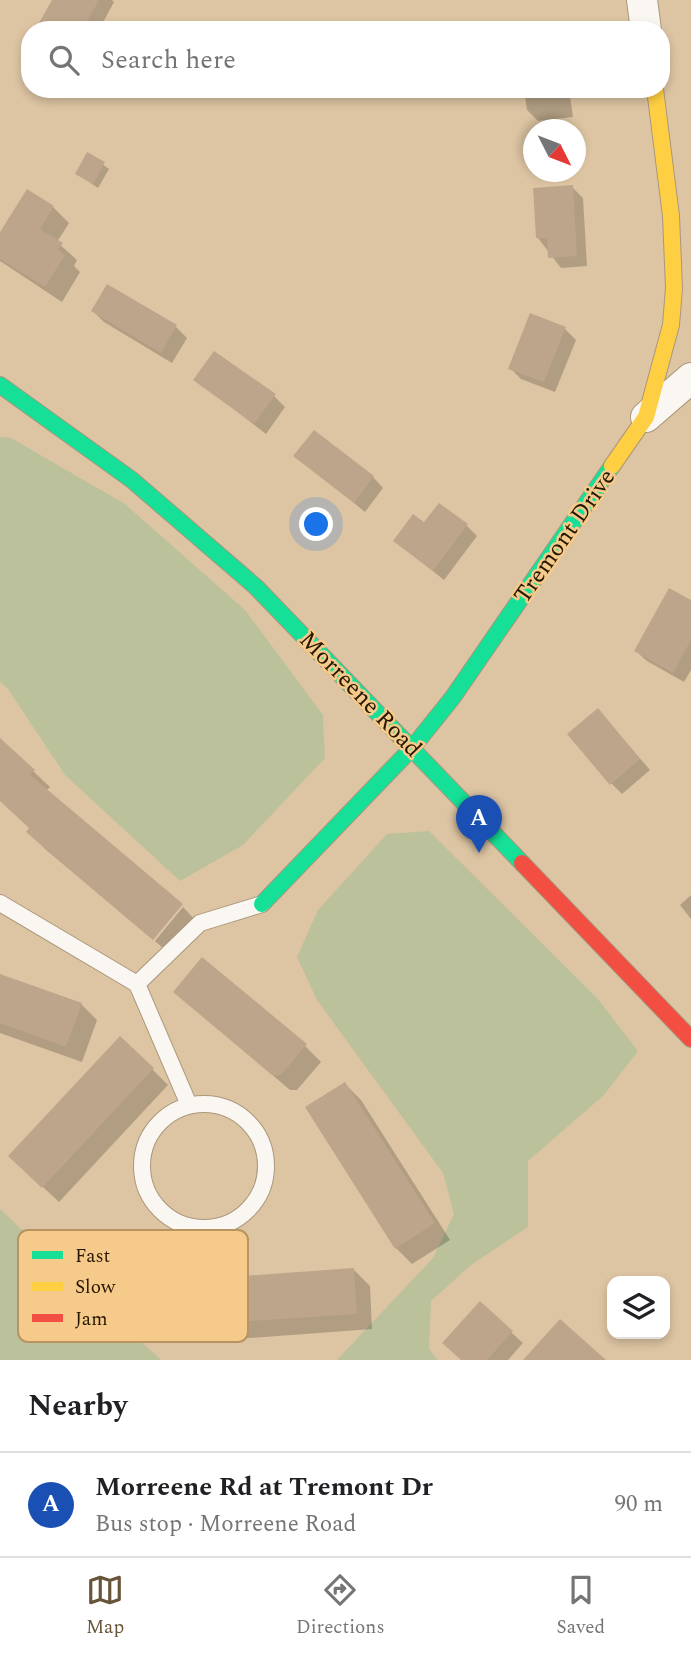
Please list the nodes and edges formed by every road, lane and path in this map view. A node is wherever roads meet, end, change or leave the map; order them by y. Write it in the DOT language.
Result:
graph roads {
  1 [pos="642,0"];
  2 [pos="645,21"];
  3 [pos="656,98"];
  4 [pos="682,253"];
  5 [pos="691,378"];
  6 [pos="0,385"];
  7 [pos="646,417"];
  8 [pos="413,747"];
  9 [pos="0,903"];
  10 [pos="262,904"];
  11 [pos="137,984"];
  12 [pos="691,1038"];
  13 [pos="189,1105"];
  1 -- 2 [label="street"];
  3 -- 4 [label="street, Tremont Drive"];
  4 -- 7 [label="street, Tremont Drive"];
  5 -- 7 [label="street"];
  6 -- 8 [label="street, Morreene Road"];
  7 -- 8 [label="street, Tremont Drive"];
  8 -- 10 [label="street, Tremont Drive"];
  8 -- 12 [label="street, Morreene Road"];
  9 -- 11 [label="lane"];
  10 -- 11 [label="lane"];
  11 -- 13 [label="lane"];
  13 -- 13 [label="lane"];
}
